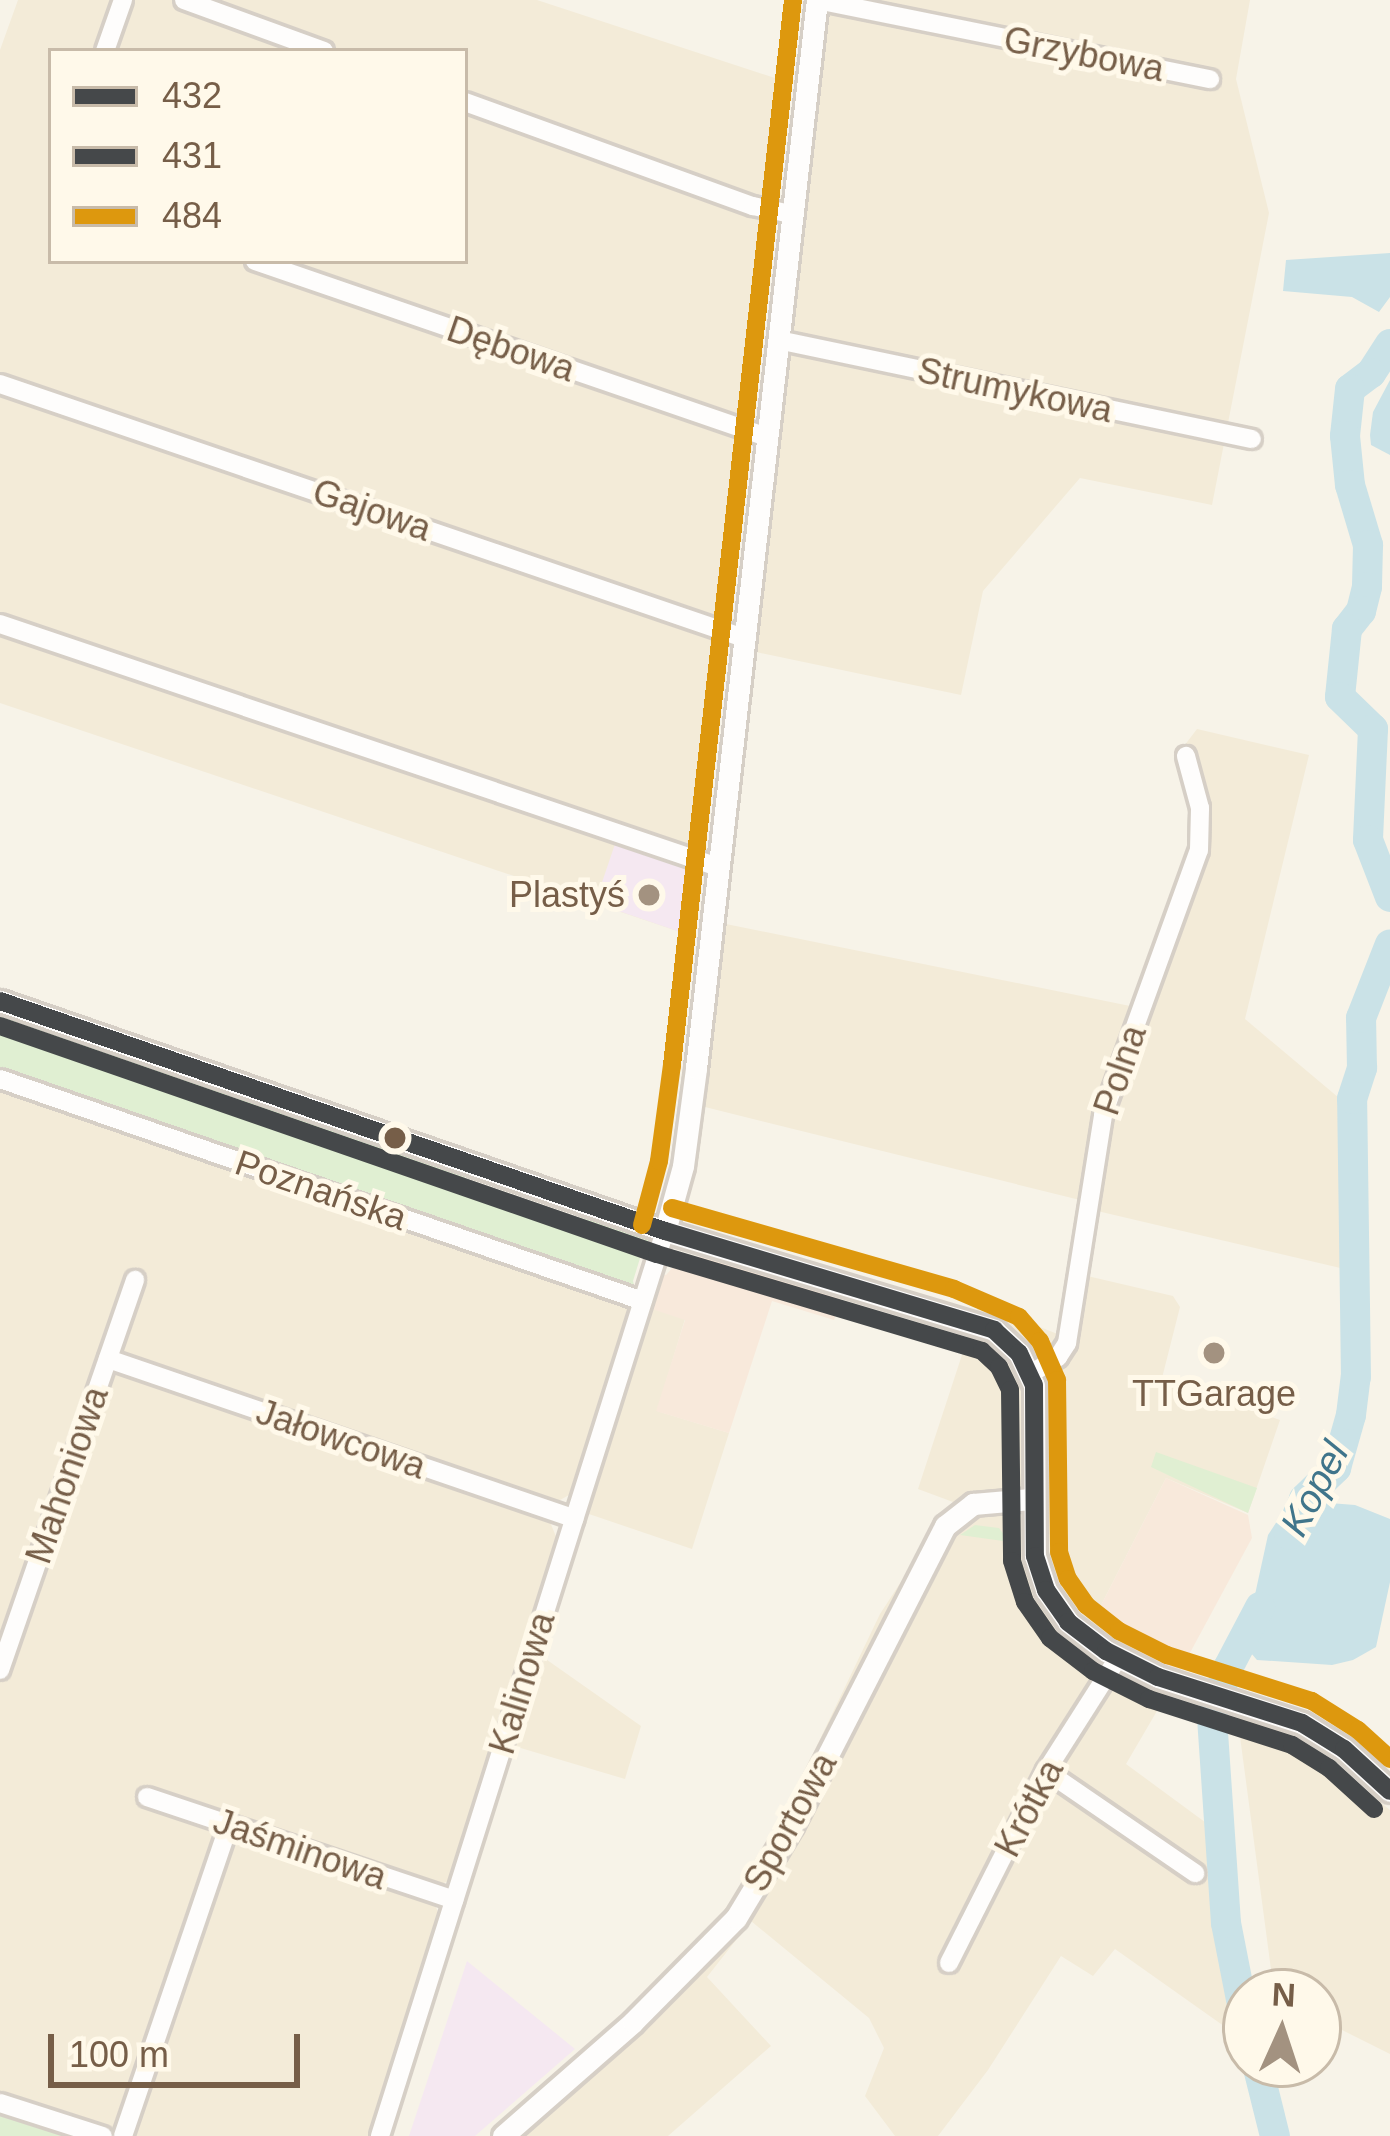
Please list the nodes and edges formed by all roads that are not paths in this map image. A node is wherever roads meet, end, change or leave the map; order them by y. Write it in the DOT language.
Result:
graph roads {
  1 [pos="123,0"];
  2 [pos="184,0"];
  3 [pos="817,0"];
  4 [pos="106,48"];
  5 [pos="316,48"];
  6 [pos="1210,79"];
  7 [pos="468,103"];
  8 [pos="792,214"];
  9 [pos="264,264"];
  10 [pos="778,340"];
  11 [pos="0,384"];
  12 [pos="767,437"];
  13 [pos="1252,439"];
  14 [pos="0,624"];
  15 [pos="744,638"];
  16 [pos="1186,756"];
  17 [pos="718,867"];
  18 [pos="0,1001"];
  19 [pos="0,1079"];
  20 [pos="665,1231"];
  21 [pos="135,1280"];
  22 [pos="643,1301"];
  23 [pos="108,1359"];
  24 [pos="1030,1374"];
  25 [pos="1031,1499"];
  26 [pos="574,1519"];
  27 [pos="1118,1658"];
  28 [pos="0,1670"];
  29 [pos="1046,1771"];
  30 [pos="1390,1791"];
  31 [pos="146,1797"];
  32 [pos="229,1825"];
  33 [pos="1195,1873"];
  34 [pos="454,1900"];
  35 [pos="949,1963"];
  36 [pos="0,2103"];
  37 [pos="103,2136"];
  38 [pos="122,2136"];
  39 [pos="380,2136"];
  40 [pos="503,2136"];
  1 -- 4 [label="street"];
  2 -- 5 [label="street"];
  3 -- 6 [label="street, Grzybowa"];
  3 -- 8 [label="street"];
  7 -- 8 [label="street"];
  8 -- 10 [label="street"];
  9 -- 12 [label="street, Dębowa"];
  10 -- 12 [label="street"];
  10 -- 13 [label="street, Strumykowa"];
  11 -- 15 [label="street, Gajowa"];
  12 -- 15 [label="street"];
  14 -- 17 [label="street"];
  15 -- 17 [label="street"];
  16 -- 24 [label="street, Polna"];
  17 -- 20 [label="street"];
  18 -- 20 [label="street, Poznańska"];
  19 -- 22 [label="street, Poznańska"];
  20 -- 22 [label="street, Kalinowa"];
  20 -- 24 [label="street, Poznańska"];
  21 -- 23 [label="street, Mahoniowa"];
  22 -- 26 [label="street, Kalinowa"];
  23 -- 26 [label="street, Jałowcowa"];
  23 -- 28 [label="street, Mahoniowa"];
  24 -- 25 [label="street"];
  25 -- 27 [label="street"];
  25 -- 40 [label="street, Sportowa"];
  26 -- 34 [label="street, Kalinowa"];
  27 -- 29 [label="street, Krótka"];
  27 -- 30 [label="street"];
  29 -- 33 [label="street"];
  29 -- 35 [label="street, Krótka"];
  31 -- 32 [label="street, Jaśminowa"];
  32 -- 34 [label="street, Jaśminowa"];
  32 -- 38 [label="street"];
  34 -- 39 [label="street, Kalinowa"];
  36 -- 37 [label="street"];
}
